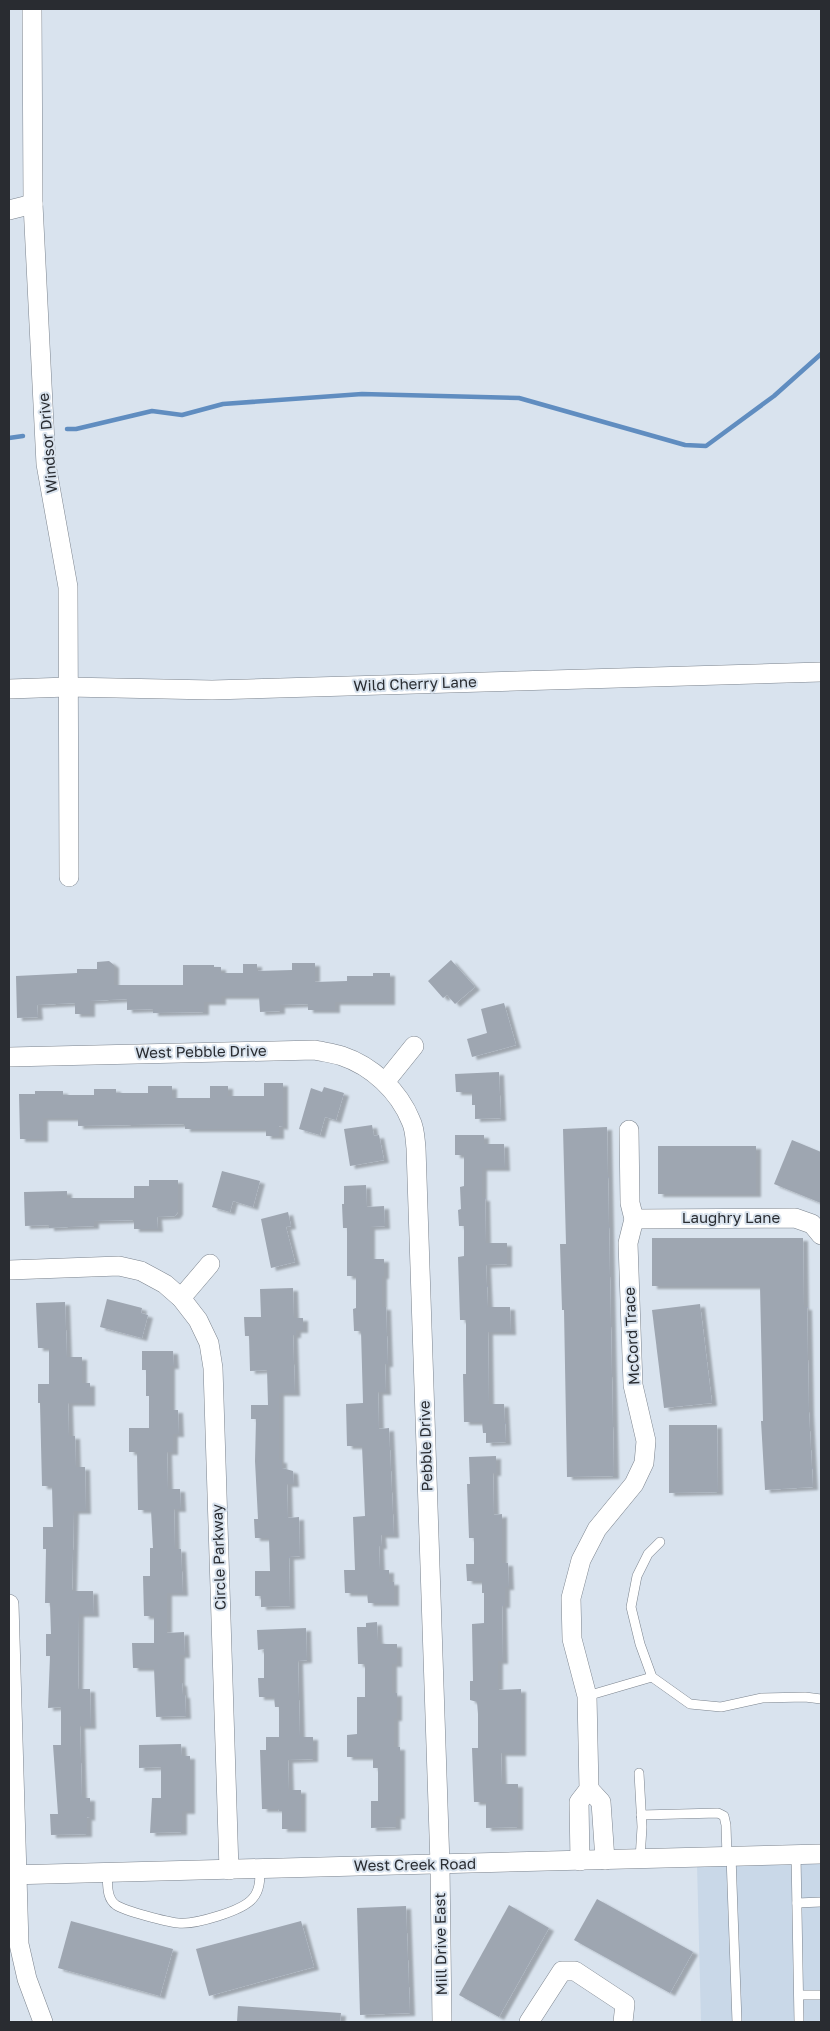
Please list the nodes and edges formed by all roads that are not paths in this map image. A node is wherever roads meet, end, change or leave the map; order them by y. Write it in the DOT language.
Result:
graph roads {
  1 [pos="32,9"];
  2 [pos="33,204"];
  3 [pos="9,210"];
  4 [pos="821,672"];
  5 [pos="68,687"];
  6 [pos="9,689"];
  7 [pos="69,877"];
  8 [pos="414,1046"];
  9 [pos="9,1057"];
  10 [pos="385,1082"];
  11 [pos="629,1130"];
  12 [pos="634,1219"];
  13 [pos="821,1235"];
  14 [pos="210,1264"];
  15 [pos="9,1270"];
  16 [pos="182,1298"];
  17 [pos="660,1542"];
  18 [pos="9,1604"];
  19 [pos="652,1677"];
  20 [pos="587,1696"];
  21 [pos="821,1699"];
  22 [pos="639,1773"];
  23 [pos="589,1789"];
  24 [pos="641,1815"];
  25 [pos="821,1854"];
  26 [pos="796,1855"];
  27 [pos="729,1856"];
  28 [pos="640,1859"];
  29 [pos="605,1860"];
  30 [pos="580,1861"];
  31 [pos="440,1865"];
  32 [pos="260,1869"];
  33 [pos="229,1870"];
  34 [pos="107,1873"];
  35 [pos="13,1875"];
  36 [pos="821,1902"];
  37 [pos="797,1903"];
  38 [pos="799,1995"];
  39 [pos="821,1995"];
  40 [pos="43,2022"];
  41 [pos="442,2022"];
  42 [pos="529,2022"];
  43 [pos="624,2022"];
  44 [pos="737,2022"];
  45 [pos="800,2022"];
  1 -- 2 [label="street, Windsor Drive"];
  2 -- 3 [label="street"];
  2 -- 5 [label="street, Windsor Drive"];
  4 -- 5 [label="street, Wild Cherry Lane"];
  5 -- 6 [label="street, Wild Cherry Lane"];
  5 -- 7 [label="street, Windsor Drive"];
  8 -- 10 [label="street"];
  9 -- 10 [label="street, West Pebble Drive"];
  10 -- 31 [label="street, Pebble Drive"];
  11 -- 12 [label="street, McCord Trace"];
  12 -- 13 [label="street, Laughry Lane"];
  12 -- 20 [label="street, McCord Trace"];
  14 -- 16 [label="street"];
  15 -- 16 [label="street, Circle Parkway"];
  16 -- 33 [label="street, Circle Parkway"];
  17 -- 19 [label="lane"];
  18 -- 35 [label="street"];
  19 -- 20 [label="lane"];
  19 -- 21 [label="lane"];
  20 -- 23 [label="street, McCord Trace"];
  22 -- 24 [label="lane"];
  23 -- 29 [label="street"];
  23 -- 30 [label="street, McCord Trace"];
  24 -- 27 [label="lane"];
  24 -- 28 [label="lane"];
  25 -- 26 [label="street, West Creek Road"];
  26 -- 27 [label="street, West Creek Road"];
  26 -- 37 [label="lane"];
  27 -- 28 [label="street, West Creek Road"];
  27 -- 44 [label="lane"];
  28 -- 29 [label="street, West Creek Road"];
  29 -- 30 [label="street, West Creek Road"];
  30 -- 31 [label="street, West Creek Road"];
  31 -- 32 [label="street, West Creek Road"];
  31 -- 41 [label="street, Mill Drive East"];
  32 -- 33 [label="street, West Creek Road"];
  32 -- 34 [label="lane"];
  33 -- 34 [label="street, West Creek Road"];
  34 -- 35 [label="street, West Creek Road"];
  35 -- 40 [label="street"];
  36 -- 37 [label="lane"];
  37 -- 38 [label="lane"];
  38 -- 39 [label="lane"];
  38 -- 45 [label="lane"];
  42 -- 43 [label="street"];
}
